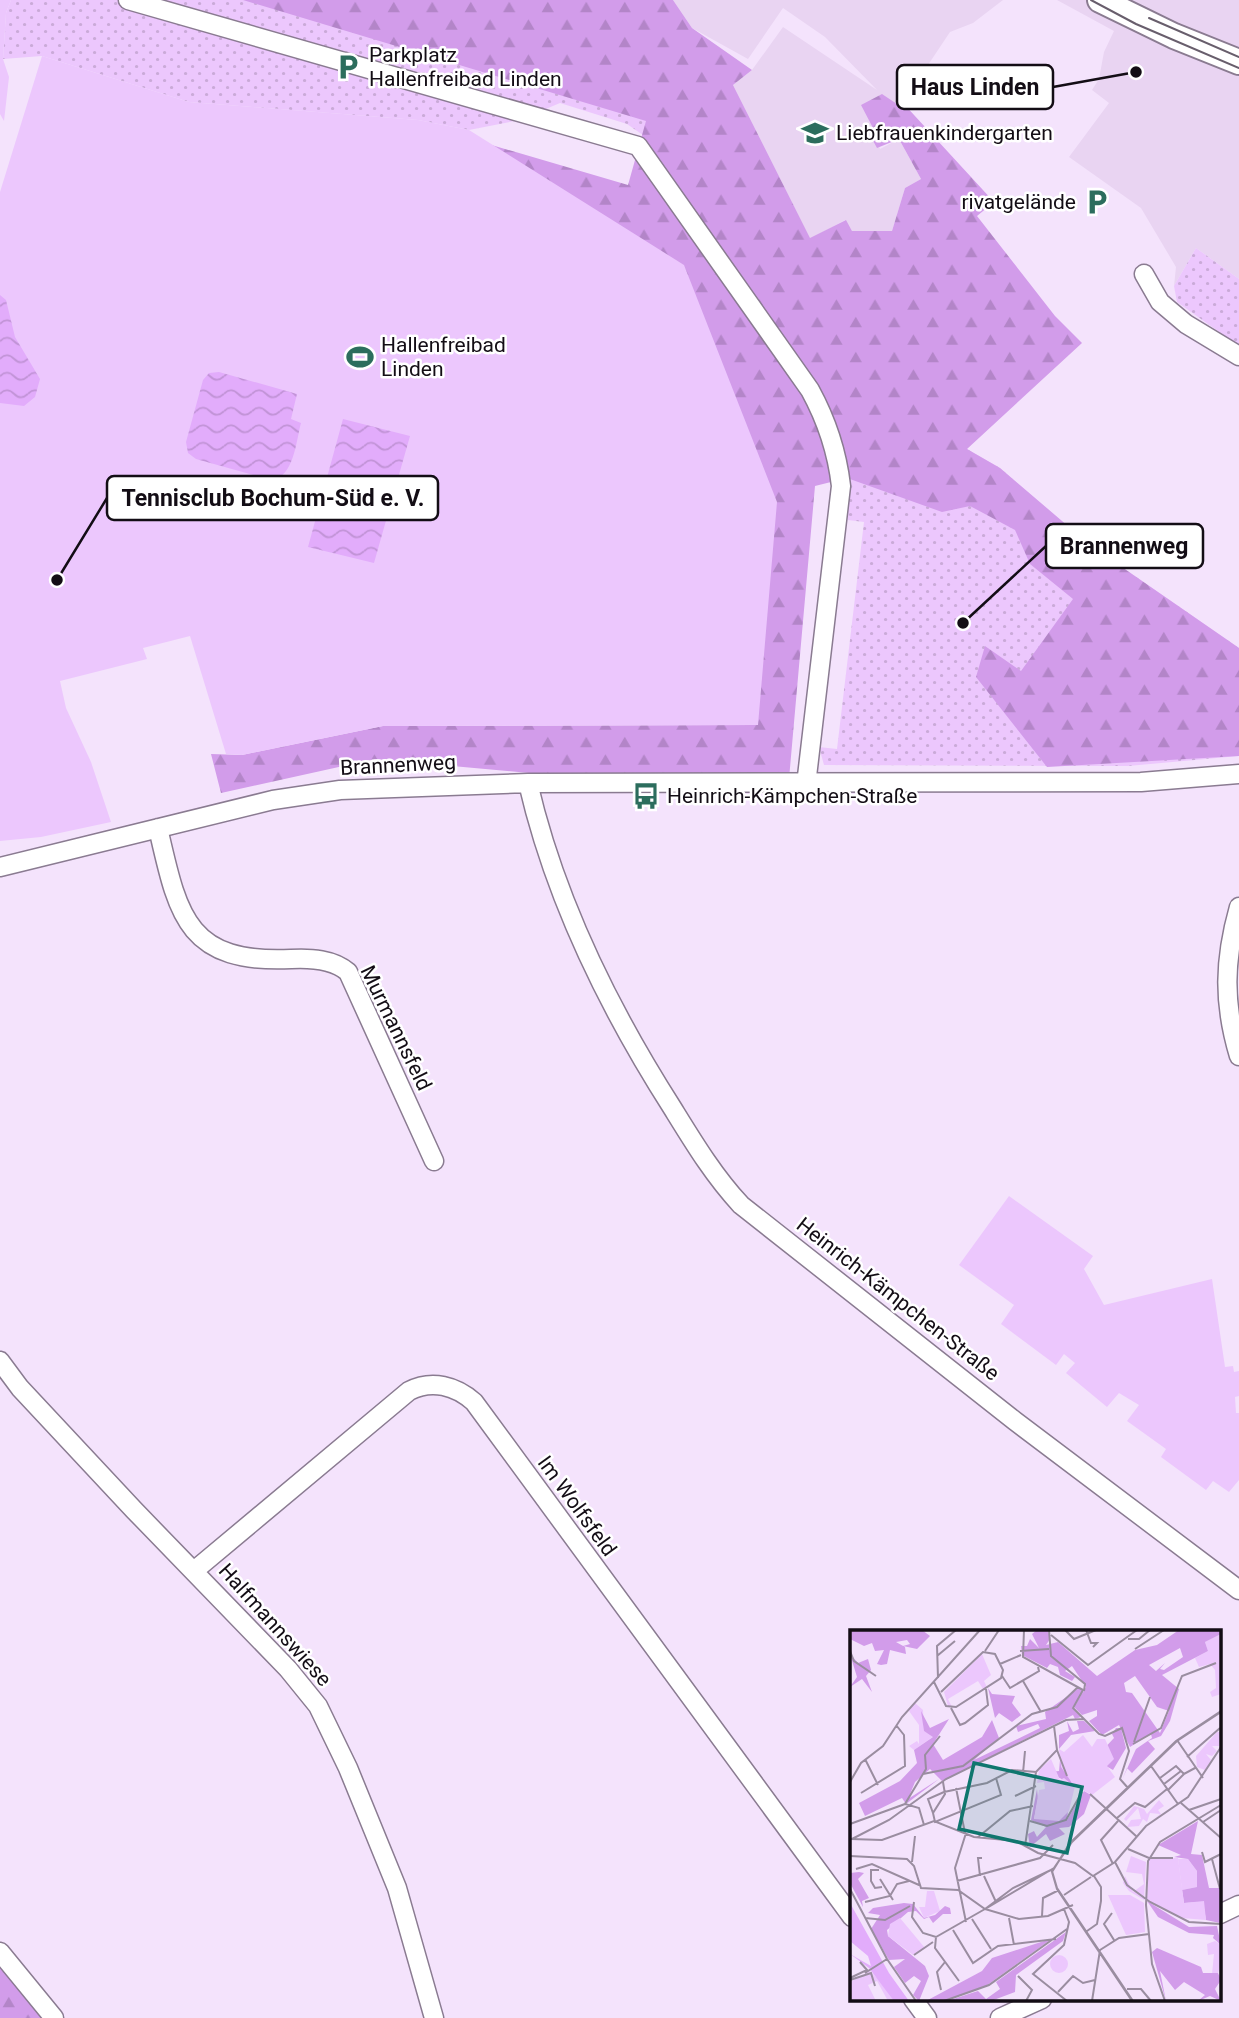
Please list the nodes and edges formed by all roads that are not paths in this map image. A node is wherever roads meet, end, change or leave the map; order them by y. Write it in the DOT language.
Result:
graph roads {
  1 [pos="128,0"];
  2 [pos="1100,0"];
  3 [pos="1239,62"];
  4 [pos="1144,274"];
  5 [pos="1239,356"];
  6 [pos="1239,774"];
  7 [pos="528,783"];
  8 [pos="806,785"];
  9 [pos="158,828"];
  10 [pos="0,867"];
  11 [pos="1239,907"];
  12 [pos="1239,1056"];
  13 [pos="434,1161"];
  14 [pos="0,1361"];
  15 [pos="195,1570"];
  16 [pos="1239,1590"];
  17 [pos="1239,1905"];
  18 [pos="1222,1913"];
  19 [pos="850,1914"];
  20 [pos="0,1952"];
  21 [pos="914,2000"];
  22 [pos="1040,2000"];
  23 [pos="54,2018"];
  24 [pos="434,2018"];
  25 [pos="927,2018"];
  26 [pos="1000,2018"];
  1 -- 8 [label="street"];
  2 -- 3 [label="street"];
  4 -- 5 [label="street"];
  6 -- 8 [label="street, Brannenweg"];
  7 -- 8 [label="street, Brannenweg"];
  7 -- 9 [label="street, Brannenweg"];
  7 -- 16 [label="street, Heinrich-Kämpchen-Straße"];
  9 -- 10 [label="street, Brannenweg"];
  9 -- 13 [label="street, Murmannsfeld"];
  11 -- 12 [label="street"];
  14 -- 15 [label="street, Halfmannswiese"];
  15 -- 19 [label="street, Im Wolfsfeld"];
  15 -- 24 [label="street, Halfmannswiese"];
  17 -- 18 [label="street"];
  20 -- 23 [label="street"];
  21 -- 25 [label="street"];
  22 -- 26 [label="street"];
}
